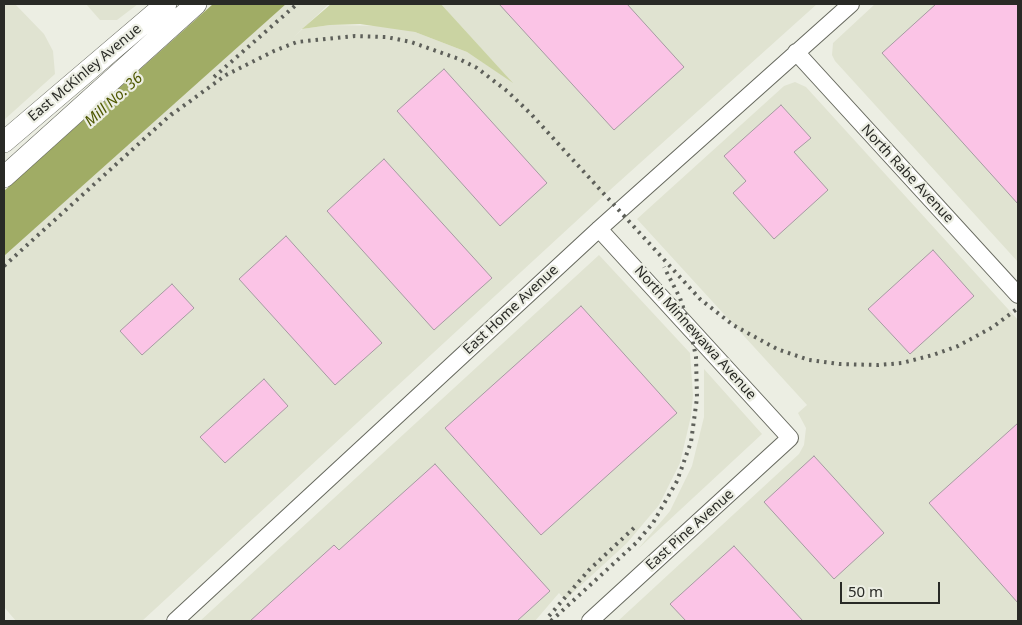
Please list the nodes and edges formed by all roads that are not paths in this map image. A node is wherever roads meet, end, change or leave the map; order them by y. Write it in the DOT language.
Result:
graph roads {
  1 [pos="166,4"];
  2 [pos="196,4"];
  3 [pos="851,4"];
  4 [pos="796,52"];
  5 [pos="104,57"];
  6 [pos="118,74"];
  7 [pos="20,128"];
  8 [pos="4,142"];
  9 [pos="4,146"];
  10 [pos="4,177"];
  11 [pos="599,229"];
  12 [pos="1018,295"];
  13 [pos="790,438"];
  14 [pos="175,621"];
  15 [pos="590,621"];
  1 -- 5 [label="main road, East McKinley Avenue"];
  2 -- 6 [label="main road, East McKinley Avenue"];
  3 -- 4 [label="street, East Home Avenue"];
  4 -- 11 [label="street, East Home Avenue"];
  4 -- 12 [label="street, North Rabe Avenue"];
  5 -- 6 [label="main road"];
  5 -- 7 [label="main road, East McKinley Avenue"];
  6 -- 10 [label="main road, East McKinley Avenue"];
  7 -- 8 [label="main road, East McKinley Avenue"];
  7 -- 9 [label="main road"];
  11 -- 13 [label="street, North Minnewawa Avenue"];
  11 -- 14 [label="street, East Home Avenue"];
  13 -- 15 [label="street, East Pine Avenue"];
}
